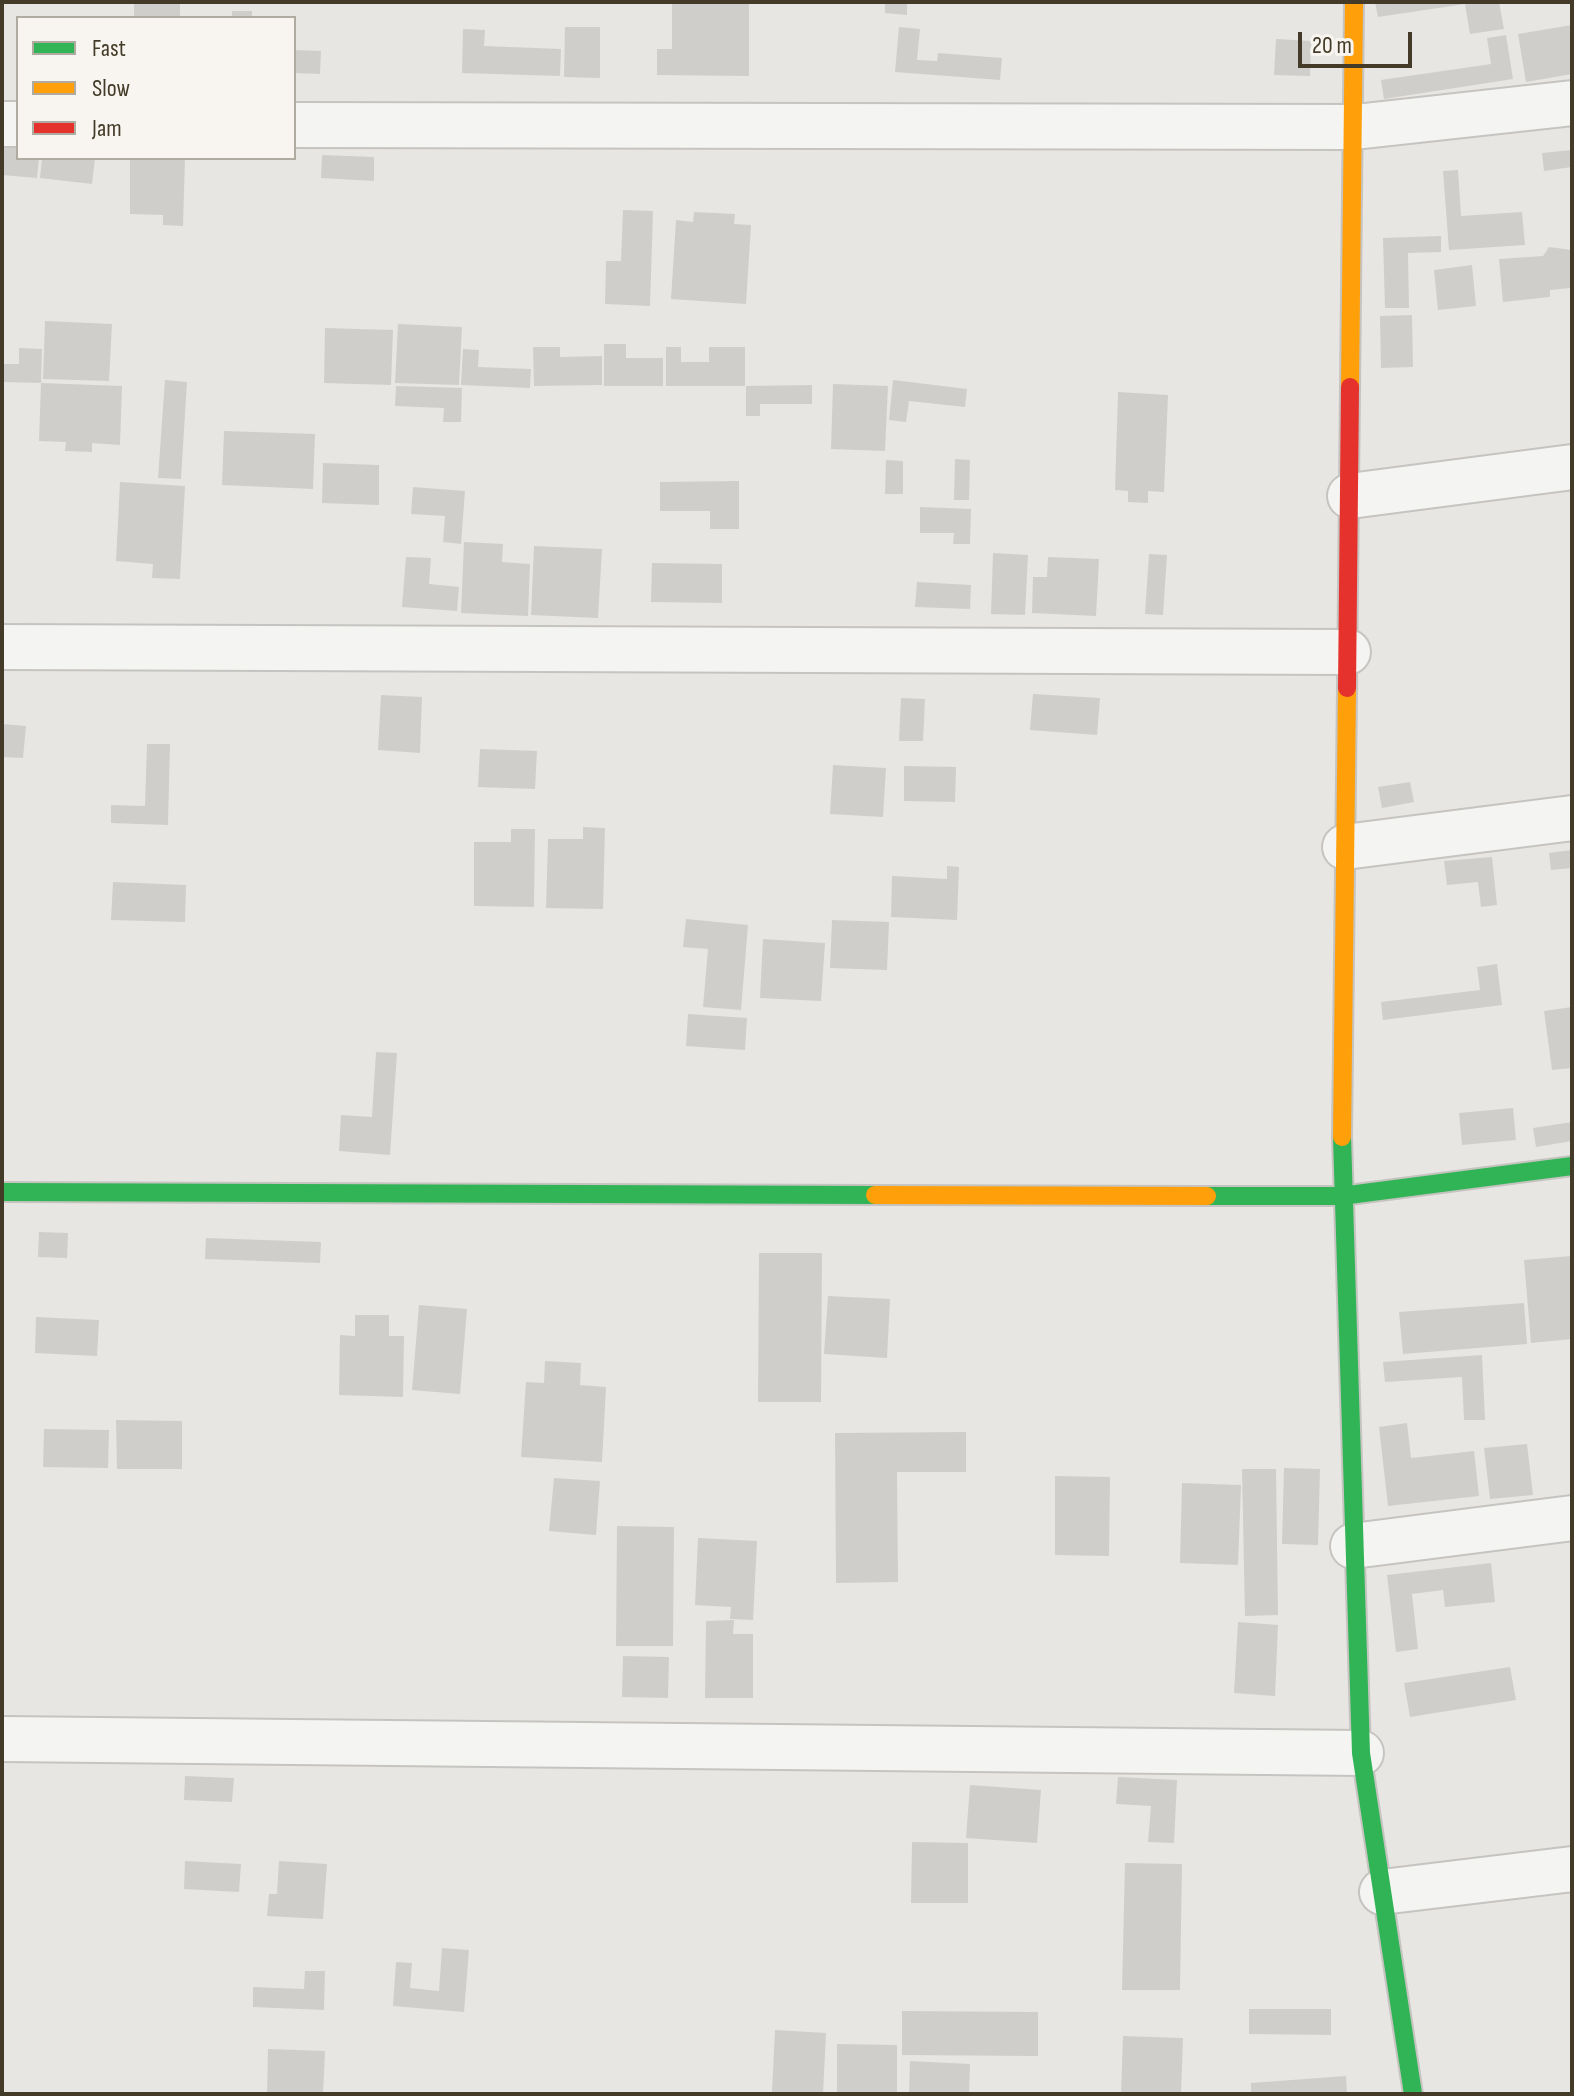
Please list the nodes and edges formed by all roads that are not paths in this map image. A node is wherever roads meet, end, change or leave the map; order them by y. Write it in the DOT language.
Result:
graph roads {
  1 [pos="1354,2"];
  2 [pos="1572,103"];
  3 [pos="296,125"];
  4 [pos="1355,127"];
  5 [pos="1572,467"];
  6 [pos="1350,496"];
  7 [pos="2,647"];
  8 [pos="1348,652"];
  9 [pos="1572,818"];
  10 [pos="1345,847"];
  11 [pos="1572,1166"];
  12 [pos="2,1192"];
  13 [pos="1341,1196"];
  14 [pos="1572,1518"];
  15 [pos="1353,1546"];
  16 [pos="2,1739"];
  17 [pos="1361,1753"];
  18 [pos="1572,1869"];
  19 [pos="1382,1892"];
  20 [pos="1413,2094"];
  1 -- 4 [label="street"];
  2 -- 4 [label="street"];
  3 -- 4 [label="street"];
  4 -- 6 [label="street"];
  5 -- 6 [label="street"];
  6 -- 8 [label="street"];
  7 -- 8 [label="street"];
  8 -- 10 [label="street"];
  9 -- 10 [label="street"];
  10 -- 13 [label="street"];
  11 -- 13 [label="street"];
  12 -- 13 [label="street"];
  13 -- 15 [label="street"];
  14 -- 15 [label="street"];
  15 -- 17 [label="street"];
  16 -- 17 [label="street"];
  17 -- 19 [label="street"];
  18 -- 19 [label="street"];
  19 -- 20 [label="street"];
}
